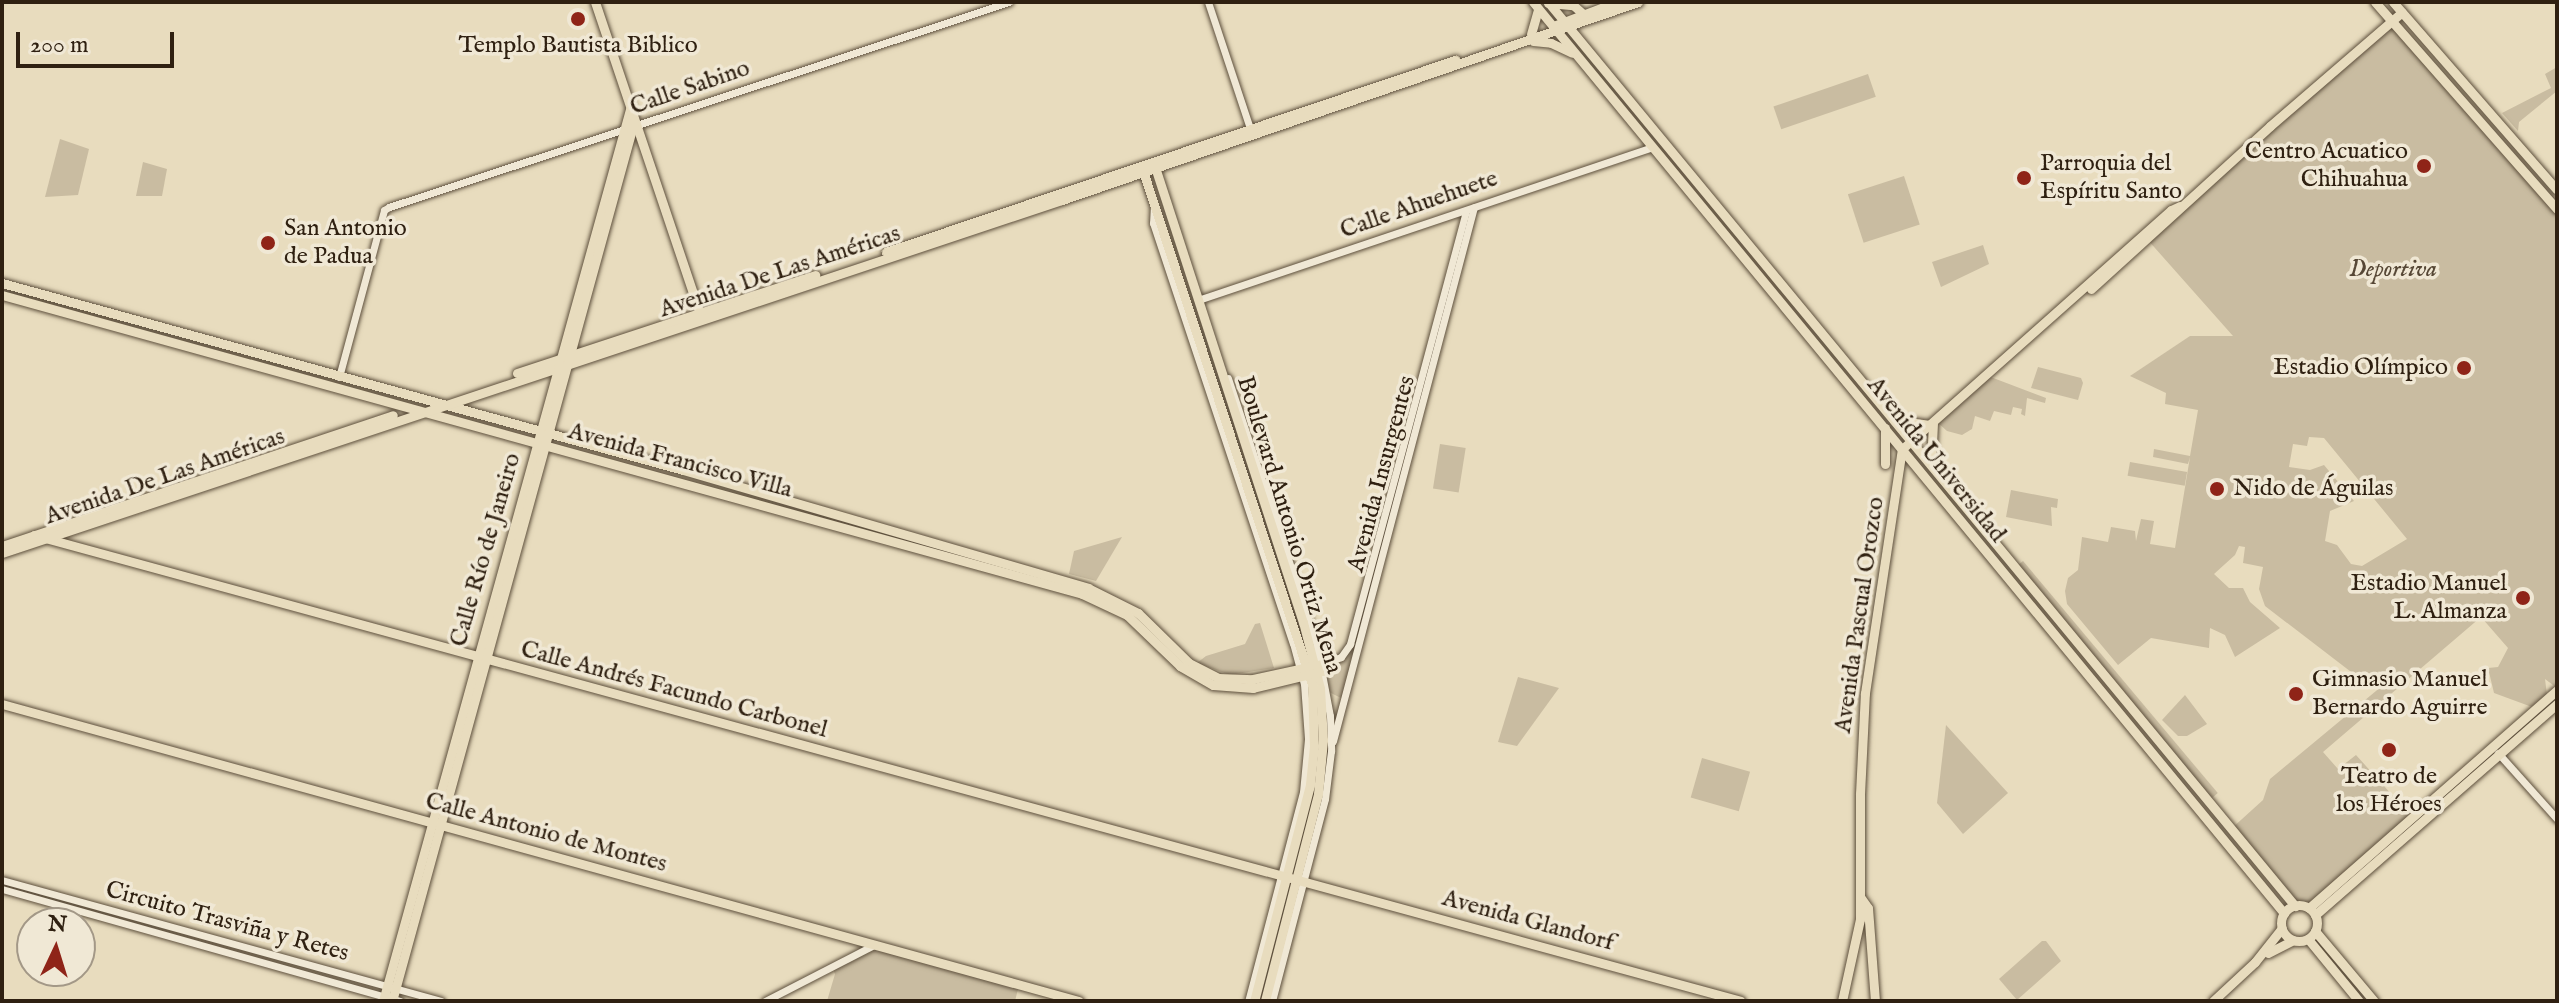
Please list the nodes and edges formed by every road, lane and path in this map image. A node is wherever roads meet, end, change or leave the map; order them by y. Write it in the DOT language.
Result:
graph roads {
  1 [pos="595,2"];
  2 [pos="1009,2"];
  3 [pos="1208,2"];
  4 [pos="1548,2"];
  5 [pos="1617,2"];
  6 [pos="1638,2"];
  7 [pos="2375,2"];
  8 [pos="2393,2"];
  9 [pos="1535,5"];
  10 [pos="2402,12"];
  11 [pos="1583,14"];
  12 [pos="1596,16"];
  13 [pos="2391,21"];
  14 [pos="1567,24"];
  15 [pos="1554,29"];
  16 [pos="1530,38"];
  17 [pos="1584,45"];
  18 [pos="1577,56"];
  19 [pos="630,109"];
  20 [pos="631,128"];
  21 [pos="1250,128"];
  22 [pos="1652,147"];
  23 [pos="1154,164"];
  24 [pos="1142,168"];
  25 [pos="1162,184"];
  26 [pos="1149,190"];
  27 [pos="2557,190"];
  28 [pos="1154,205"];
  29 [pos="1470,209"];
  30 [pos="2557,209"];
  31 [pos="2,283"];
  32 [pos="2,295"];
  33 [pos="1198,300"];
  34 [pos="700,316"];
  35 [pos="1215,355"];
  36 [pos="564,361"];
  37 [pos="339,377"];
  38 [pos="384,399"];
  39 [pos="441,405"];
  40 [pos="428,406"];
  41 [pos="415,407"];
  42 [pos="386,417"];
  43 [pos="1894,420"];
  44 [pos="1931,424"];
  45 [pos="1885,428"];
  46 [pos="544,433"];
  47 [pos="1912,442"];
  48 [pos="541,444"];
  49 [pos="1902,449"];
  50 [pos="1885,464"];
  51 [pos="1931,465"];
  52 [pos="1926,477"];
  53 [pos="1899,486"];
  54 [pos="34,535"];
  55 [pos="45,538"];
  56 [pos="2,546"];
  57 [pos="2,553"];
  58 [pos="481,658"];
  59 [pos="1310,672"];
  60 [pos="2557,690"];
  61 [pos="2,704"];
  62 [pos="2557,704"];
  63 [pos="1331,751"];
  64 [pos="2498,753"];
  65 [pos="2557,819"];
  66 [pos="436,823"];
  67 [pos="1292,878"];
  68 [pos="2,880"];
  69 [pos="2,889"];
  70 [pos="1861,898"];
  71 [pos="2295,906"];
  72 [pos="2312,912"];
  73 [pos="2284,913"];
  74 [pos="2282,928"];
  75 [pos="2312,935"];
  76 [pos="2293,940"];
  77 [pos="876,944"];
  78 [pos="1282,948"];
  79 [pos="2255,962"];
  80 [pos="391,996"];
  81 [pos="441,1001"];
  82 [pos="765,1001"];
  83 [pos="1079,1001"];
  84 [pos="1251,1001"];
  85 [pos="1265,1001"];
  86 [pos="1272,1001"];
  87 [pos="1741,1001"];
  88 [pos="1842,1001"];
  89 [pos="1875,1001"];
  90 [pos="2213,1001"];
  91 [pos="2359,1001"];
  92 [pos="2374,1001"];
  1 -- 19 [label="main road"];
  2 -- 20 [label="street, Calle Sabino"];
  3 -- 21 [label="street"];
  4 -- 11 [label="main road"];
  4 -- 14 [label="main road, Avenida Universidad"];
  5 -- 11 [label="main road"];
  6 -- 12 [label="main road"];
  7 -- 13 [label="main road"];
  8 -- 10 [label="main road"];
  9 -- 15 [label="main road, Avenida Universidad"];
  9 -- 16 [label="main road"];
  10 -- 13 [label="main road"];
  10 -- 27 [label="main road"];
  11 -- 14 [label="main road"];
  12 -- 14 [label="main road"];
  12 -- 17 [label="main road"];
  13 -- 30 [label="main road"];
  13 -- 44 [label="main road"];
  14 -- 15 [label="main road, Avenida De Las Américas"];
  14 -- 17 [label="main road, Avenida Universidad"];
  15 -- 16 [label="main road, Avenida De Las Américas"];
  15 -- 18 [label="main road, Avenida Universidad"];
  16 -- 18 [label="main road"];
  16 -- 21 [label="main road, Avenida De Las Américas"];
  16 -- 23 [label="main road, Avenida De Las Américas"];
  17 -- 43 [label="main road, Avenida Universidad"];
  18 -- 22 [label="main road, Avenida Universidad"];
  19 -- 20 [label="main road, Calle Río de Janeiro"];
  19 -- 20 [label="main road"];
  20 -- 34 [label="main road"];
  20 -- 36 [label="main road, Calle Río de Janeiro"];
  20 -- 37 [label="street, Calle Sabino"];
  21 -- 23 [label="main road, Avenida De Las Américas"];
  22 -- 29 [label="street, Calle Ahuehuete"];
  22 -- 45 [label="main road, Avenida Universidad"];
  23 -- 24 [label="main road, Avenida De Las Américas"];
  23 -- 25 [label="main road, Boulevard Antonio Ortiz Mena"];
  24 -- 26 [label="main road, Boulevard Antonio Ortiz Mena"];
  24 -- 34 [label="main road, Avenida De Las Américas"];
  25 -- 26 [label="main road"];
  25 -- 33 [label="main road, Boulevard Antonio Ortiz Mena"];
  26 -- 28 [label="main road, Boulevard Antonio Ortiz Mena"];
  28 -- 59 [label="main road, Boulevard Antonio Ortiz Mena"];
  28 -- 59 [label="street"];
  29 -- 33 [label="street, Calle Ahuehuete"];
  29 -- 59 [label="street, Avenida Insurgentes"];
  29 -- 63 [label="street, Avenida Insurgentes"];
  31 -- 37 [label="main road, Avenida Francisco Villa"];
  32 -- 38 [label="main road, Avenida Francisco Villa"];
  33 -- 35 [label="main road, Boulevard Antonio Ortiz Mena"];
  34 -- 36 [label="main road, Avenida De Las Américas"];
  35 -- 59 [label="main road, Boulevard Antonio Ortiz Mena"];
  35 -- 59 [label="street"];
  36 -- 39 [label="main road, Avenida De Las Américas"];
  36 -- 40 [label="main road, Avenida De Las Américas"];
  36 -- 46 [label="main road, Calle Río de Janeiro"];
  37 -- 40 [label="main road, Avenida Francisco Villa"];
  38 -- 41 [label="main road, Avenida Francisco Villa"];
  38 -- 42 [label="main road"];
  39 -- 40 [label="main road, Avenida De Las Américas"];
  39 -- 46 [label="main road, Avenida Francisco Villa"];
  40 -- 41 [label="main road, Avenida Francisco Villa"];
  40 -- 48 [label="main road, Avenida Francisco Villa"];
  40 -- 55 [label="main road, Avenida De Las Américas"];
  41 -- 42 [label="main road, Avenida De Las Américas"];
  42 -- 54 [label="main road, Avenida De Las Américas"];
  43 -- 44 [label="main road"];
  43 -- 47 [label="main road, Avenida Universidad"];
  44 -- 47 [label="main road"];
  44 -- 51 [label="main road"];
  45 -- 49 [label="main road, Avenida Universidad"];
  45 -- 50 [label="main road"];
  46 -- 48 [label="main road, Calle Río de Janeiro"];
  46 -- 59 [label="main road, Avenida Francisco Villa"];
  47 -- 49 [label="main road"];
  47 -- 51 [label="main road, Avenida Universidad"];
  48 -- 58 [label="main road, Calle Río de Janeiro"];
  48 -- 59 [label="main road, Avenida Francisco Villa"];
  49 -- 52 [label="main road, Avenida Universidad"];
  49 -- 53 [label="main road, Avenida Pascual Orozco"];
  51 -- 71 [label="main road, Avenida Universidad"];
  52 -- 53 [label="main road"];
  52 -- 73 [label="main road, Avenida Universidad"];
  53 -- 70 [label="main road, Avenida Pascual Orozco"];
  54 -- 55 [label="main road, Calle Andrés Facundo Carbonel"];
  54 -- 56 [label="main road, Avenida De Las Américas"];
  55 -- 57 [label="main road, Avenida De Las Américas"];
  55 -- 58 [label="main road, Calle Andrés Facundo Carbonel"];
  58 -- 66 [label="main road, Calle Río de Janeiro"];
  58 -- 67 [label="main road, Calle Andrés Facundo Carbonel"];
  59 -- 63 [label="street"];
  59 -- 67 [label="street"];
  59 -- 67 [label="main road, Boulevard Antonio Ortiz Mena"];
  59 -- 67 [label="main road, Boulevard Antonio Ortiz Mena"];
  60 -- 72 [label="main road"];
  61 -- 66 [label="main road, Calle Antonio de Montes"];
  62 -- 64 [label="main road"];
  63 -- 67 [label="street"];
  64 -- 65 [label="street"];
  64 -- 72 [label="main road"];
  66 -- 77 [label="main road, Calle Antonio de Montes"];
  66 -- 80 [label="main road, Calle Río de Janeiro"];
  67 -- 78 [label="main road, Boulevard Antonio Ortiz Mena"];
  67 -- 84 [label="main road, Boulevard Antonio Ortiz Mena"];
  67 -- 87 [label="main road, Avenida Glandorf"];
  68 -- 80 [label="street, Circuito Trasviña y Retes"];
  69 -- 80 [label="street, Circuito Trasviña y Retes"];
  70 -- 88 [label="main road"];
  70 -- 89 [label="main road, Avenida Pascual Orozco"];
  71 -- 72 [label="main road"];
  71 -- 73 [label="main road"];
  72 -- 75 [label="main road"];
  73 -- 74 [label="main road"];
  74 -- 76 [label="main road"];
  74 -- 79 [label="main road"];
  75 -- 76 [label="main road"];
  75 -- 91 [label="main road"];
  75 -- 92 [label="main road"];
  76 -- 79 [label="main road"];
  77 -- 82 [label="street"];
  77 -- 83 [label="main road, Calle Antonio de Montes"];
  78 -- 85 [label="main road, Boulevard Antonio Ortiz Mena"];
  78 -- 86 [label="street"];
  79 -- 90 [label="main road"];
  80 -- 81 [label="street, Circuito Trasviña y Retes"];
}
